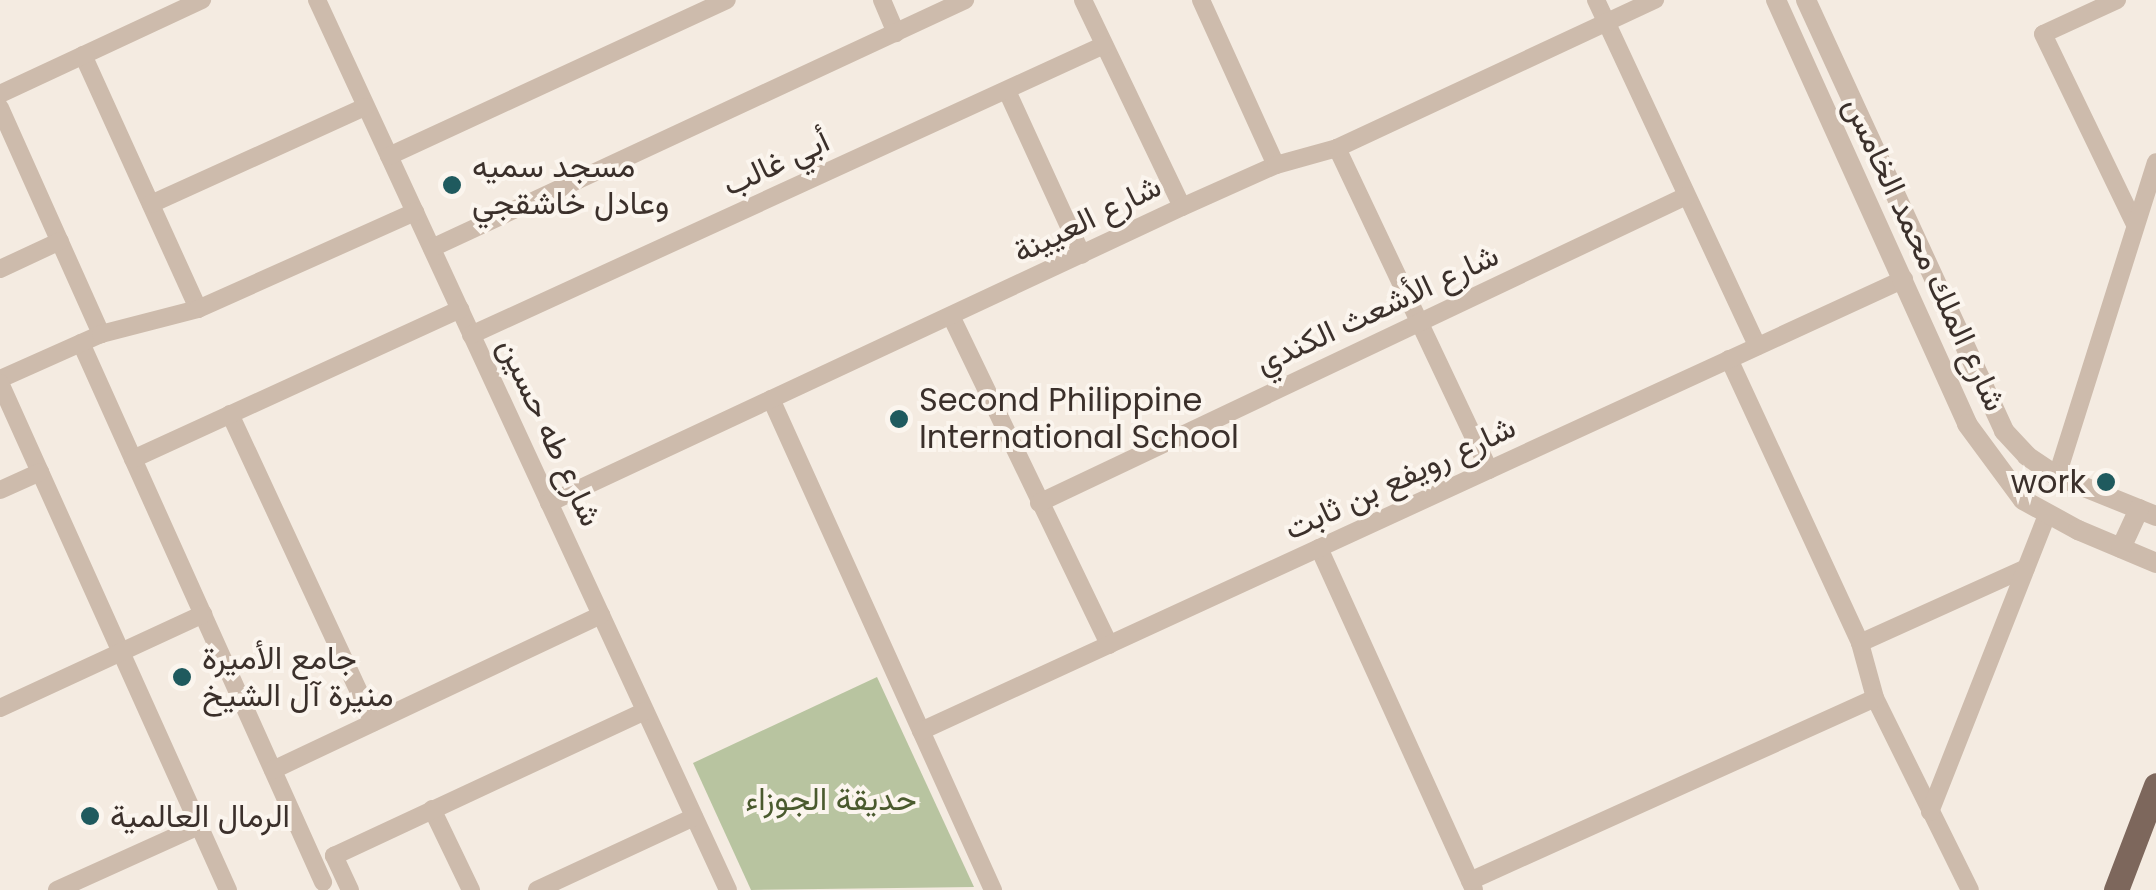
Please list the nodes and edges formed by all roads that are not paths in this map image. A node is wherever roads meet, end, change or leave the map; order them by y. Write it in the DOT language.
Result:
graph roads {
  1 [pos="202,0"];
  2 [pos="316,0"];
  3 [pos="727,0"];
  4 [pos="882,0"];
  5 [pos="965,0"];
  6 [pos="1083,0"];
  7 [pos="1202,0"];
  8 [pos="1596,0"];
  9 [pos="1655,0"];
  10 [pos="1776,0"];
  11 [pos="1806,0"];
  12 [pos="2117,0"];
  13 [pos="1607,23"];
  14 [pos="896,33"];
  15 [pos="1104,45"];
  16 [pos="84,55"];
  17 [pos="1007,90"];
  18 [pos="0,94"];
  19 [pos="365,107"];
  20 [pos="0,108"];
  21 [pos="1337,148"];
  22 [pos="389,156"];
  23 [pos="2156,162"];
  24 [pos="1276,165"];
  25 [pos="1686,196"];
  26 [pos="151,204"];
  27 [pos="1182,207"];
  28 [pos="414,212"];
  29 [pos="2135,224"];
  30 [pos="60,241"];
  31 [pos="432,248"];
  32 [pos="1082,256"];
  33 [pos="0,269"];
  34 [pos="1904,278"];
  35 [pos="198,309"];
  36 [pos="460,309"];
  37 [pos="952,316"];
  38 [pos="1418,323"];
  39 [pos="101,334"];
  40 [pos="472,335"];
  41 [pos="81,344"];
  42 [pos="1757,346"];
  43 [pos="1729,359"];
  44 [pos="0,381"];
  45 [pos="771,399"];
  46 [pos="230,414"];
  47 [pos="133,459"];
  48 [pos="1489,470"];
  49 [pos="40,472"];
  50 [pos="2057,476"];
  51 [pos="0,490"];
  52 [pos="549,503"];
  53 [pos="1040,503"];
  54 [pos="2147,512"];
  55 [pos="2047,515"];
  56 [pos="1319,548"];
  57 [pos="2122,548"];
  58 [pos="2156,562"];
  59 [pos="2026,568"];
  60 [pos="203,614"];
  61 [pos="601,615"];
  62 [pos="1860,644"];
  63 [pos="1109,645"];
  64 [pos="121,652"];
  65 [pos="1875,698"];
  66 [pos="0,708"];
  67 [pos="645,710"];
  68 [pos="373,722"];
  69 [pos="921,732"];
  70 [pos="272,770"];
  71 [pos="2156,785"];
  72 [pos="432,809"];
  73 [pos="1930,812"];
  74 [pos="694,817"];
  75 [pos="199,826"];
  76 [pos="346,882"];
  77 [pos="315,886"];
  78 [pos="1472,886"];
  79 [pos="57,890"];
  80 [pos="228,890"];
  81 [pos="471,890"];
  82 [pos="538,890"];
  83 [pos="728,890"];
  84 [pos="993,890"];
  85 [pos="1970,890"];
  86 [pos="2116,890"];
  1 -- 16 [label="street"];
  2 -- 19 [label="street, شارع طه حسين"];
  3 -- 22 [label="street"];
  4 -- 14 [label="street"];
  5 -- 14 [label="street"];
  6 -- 15 [label="street"];
  7 -- 24 [label="street"];
  8 -- 13 [label="street"];
  9 -- 13 [label="street, شارع العيينة"];
  10 -- 34 [label="street, شارع الملك محمد الخامس"];
  11 -- 50 [label="street, شارع الملك محمد الخامس"];
  12 -- 29 [label="street"];
  13 -- 21 [label="street, شارع العيينة"];
  13 -- 25 [label="street"];
  14 -- 31 [label="street"];
  15 -- 17 [label="street, أبي غالب"];
  15 -- 27 [label="street"];
  16 -- 18 [label="street"];
  16 -- 26 [label="street"];
  17 -- 32 [label="street"];
  17 -- 40 [label="street, أبي غالب"];
  19 -- 22 [label="street, شارع طه حسين"];
  19 -- 26 [label="street"];
  20 -- 30 [label="street"];
  21 -- 24 [label="street, شارع العيينة"];
  21 -- 38 [label="street"];
  22 -- 28 [label="street, شارع طه حسين"];
  23 -- 29 [label="street"];
  24 -- 27 [label="street, شارع العيينة"];
  25 -- 38 [label="street, شارع الأشعث الكندي"];
  25 -- 42 [label="street"];
  26 -- 35 [label="street"];
  27 -- 32 [label="street, شارع العيينة"];
  28 -- 31 [label="street, شارع طه حسين"];
  28 -- 35 [label="street"];
  29 -- 50 [label="street"];
  30 -- 33 [label="street"];
  30 -- 39 [label="street"];
  31 -- 36 [label="street, شارع طه حسين"];
  32 -- 37 [label="street, شارع العيينة"];
  34 -- 42 [label="street, شارع رويفع بن ثابت"];
  34 -- 55 [label="street, شارع الملك محمد الخامس"];
  35 -- 39 [label="street"];
  36 -- 40 [label="street, شارع طه حسين"];
  36 -- 46 [label="street"];
  37 -- 45 [label="street, شارع العيينة"];
  37 -- 53 [label="street"];
  38 -- 48 [label="street"];
  38 -- 53 [label="street, شارع الأشعث الكندي"];
  39 -- 41 [label="street"];
  40 -- 52 [label="street, شارع طه حسين"];
  41 -- 44 [label="street"];
  41 -- 47 [label="street"];
  42 -- 43 [label="street, شارع رويفع بن ثابت"];
  43 -- 48 [label="street, شارع رويفع بن ثابت"];
  43 -- 62 [label="street"];
  44 -- 49 [label="street"];
  45 -- 52 [label="street, شارع العيينة"];
  45 -- 69 [label="street"];
  46 -- 47 [label="street"];
  46 -- 68 [label="street"];
  47 -- 60 [label="street"];
  48 -- 56 [label="street, شارع رويفع بن ثابت"];
  49 -- 51 [label="street"];
  49 -- 64 [label="street"];
  50 -- 54 [label="street, شارع الملك محمد الخامس"];
  52 -- 61 [label="street, شارع طه حسين"];
  53 -- 63 [label="street"];
  54 -- 57 [label="street"];
  55 -- 57 [label="street, شارع الملك محمد الخامس"];
  55 -- 59 [label="street"];
  56 -- 63 [label="street, شارع رويفع بن ثابت"];
  56 -- 78 [label="street"];
  57 -- 58 [label="street, شارع الملك محمد الخامس"];
  59 -- 62 [label="street"];
  59 -- 73 [label="street"];
  60 -- 64 [label="street"];
  60 -- 70 [label="street"];
  61 -- 67 [label="street, شارع طه حسين"];
  61 -- 68 [label="street"];
  62 -- 65 [label="street"];
  63 -- 69 [label="street, شارع رويفع بن ثابت"];
  64 -- 66 [label="street"];
  64 -- 75 [label="street"];
  65 -- 73 [label="street"];
  65 -- 78 [label="street"];
  67 -- 72 [label="street"];
  67 -- 74 [label="street, شارع طه حسين"];
  68 -- 70 [label="street"];
  69 -- 84 [label="street"];
  70 -- 77 [label="street"];
  71 -- 86 [label="main road"];
  72 -- 76 [label="street"];
  72 -- 81 [label="street"];
  73 -- 85 [label="street"];
  74 -- 82 [label="street"];
  74 -- 83 [label="street, شارع طه حسين"];
  75 -- 79 [label="street"];
  75 -- 80 [label="street"];
  76 -- 77 [label="street"];
}
